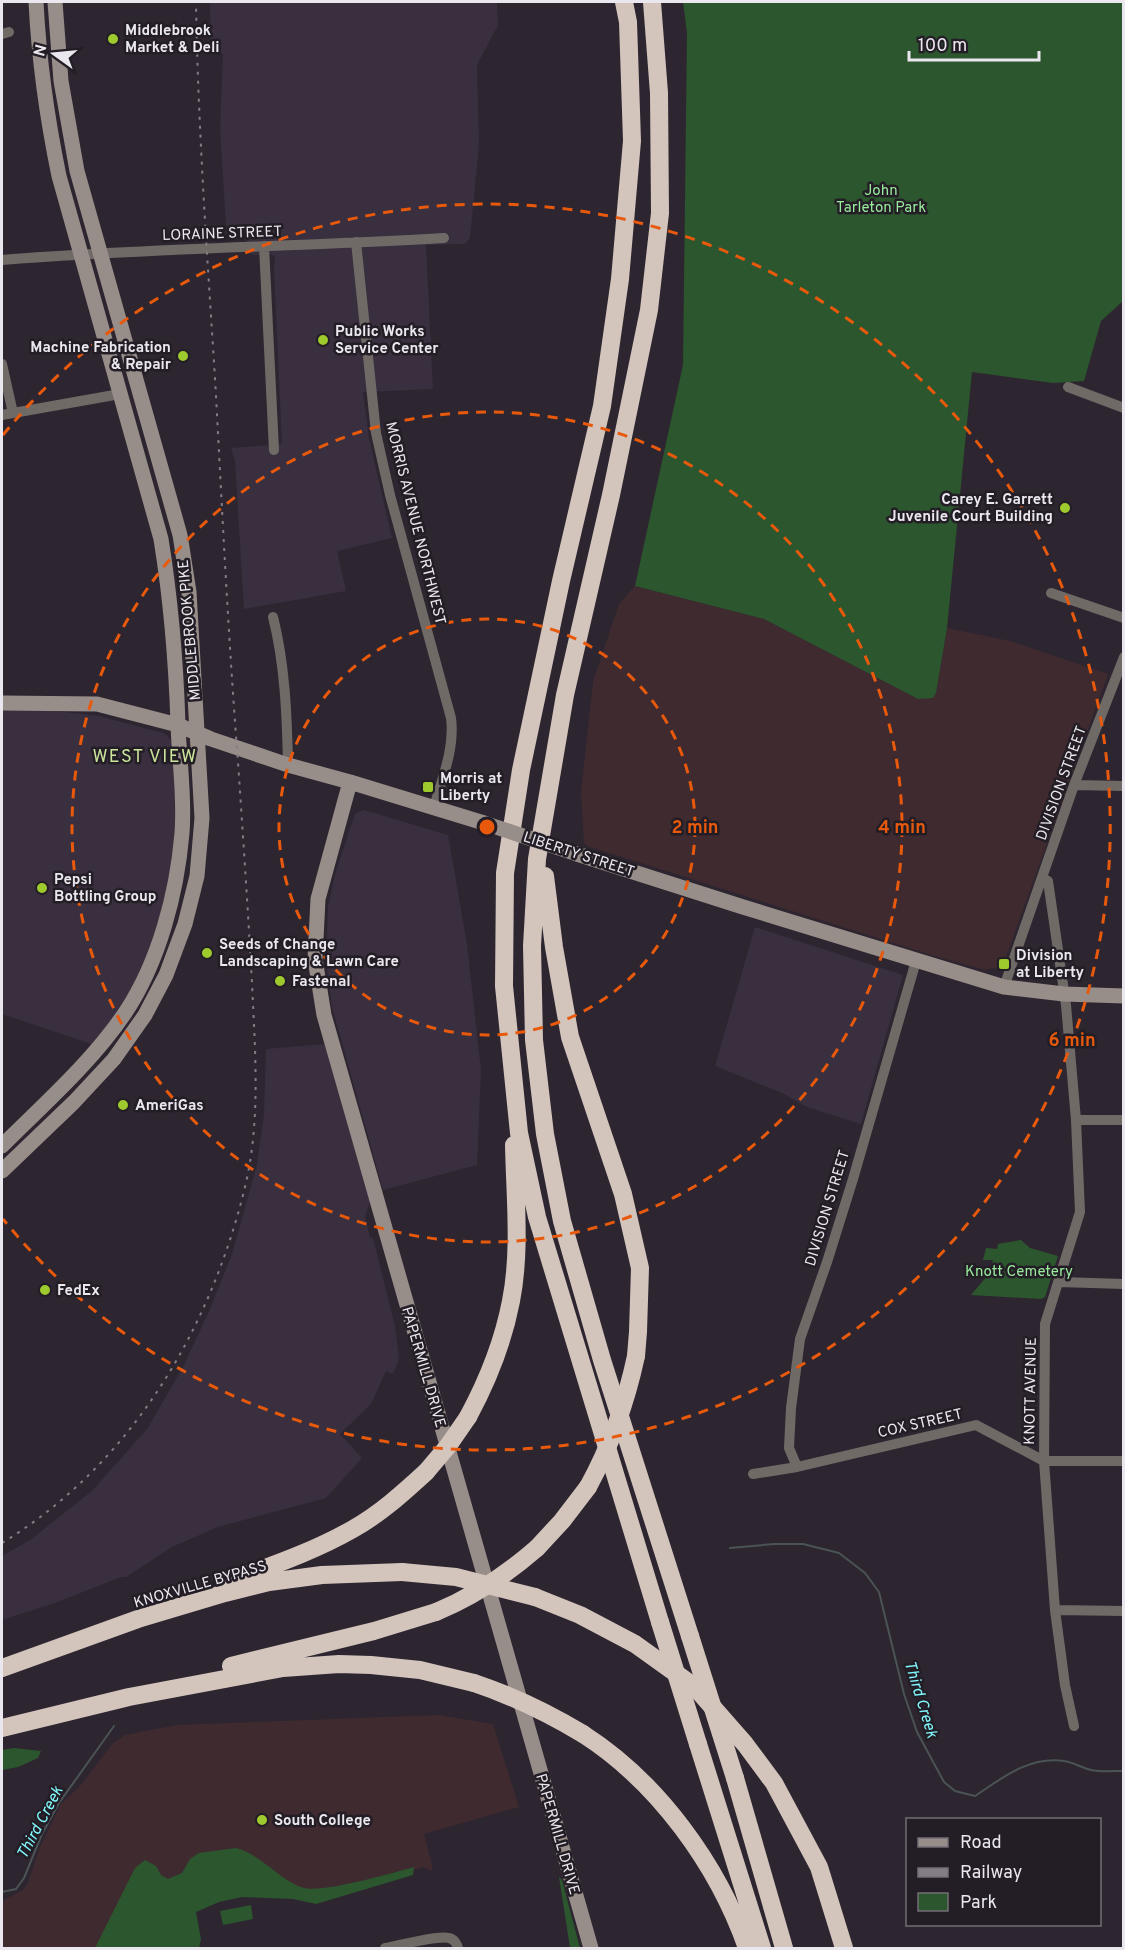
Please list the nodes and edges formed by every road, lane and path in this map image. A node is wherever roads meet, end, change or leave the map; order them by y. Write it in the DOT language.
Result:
graph roads {
  1 [pos="36,2"];
  2 [pos="55,2"];
  3 [pos="624,2"];
  4 [pos="652,2"];
  5 [pos="659,2"];
  6 [pos="56,24"];
  7 [pos="37,26"];
  8 [pos="659,93"];
  9 [pos="444,238"];
  10 [pos="356,242"];
  11 [pos="264,246"];
  12 [pos="99,252"];
  13 [pos="80,254"];
  14 [pos="2,260"];
  15 [pos="2,364"];
  16 [pos="1068,387"];
  17 [pos="120,394"];
  18 [pos="1124,408"];
  19 [pos="13,412"];
  20 [pos="2,415"];
  21 [pos="274,450"];
  22 [pos="1051,593"];
  23 [pos="273,617"];
  24 [pos="1124,618"];
  25 [pos="1124,657"];
  26 [pos="1120,677"];
  27 [pos="2,703"];
  28 [pos="178,726"];
  29 [pos="198,733"];
  30 [pos="288,765"];
  31 [pos="552,767"];
  32 [pos="350,782"];
  33 [pos="1074,785"];
  34 [pos="1124,786"];
  35 [pos="434,807"];
  36 [pos="1045,880"];
  37 [pos="916,961"];
  38 [pos="1004,987"];
  39 [pos="1064,994"];
  40 [pos="1124,996"];
  41 [pos="511,1050"];
  42 [pos="1076,1120"];
  43 [pos="1124,1120"];
  44 [pos="2,1146"];
  45 [pos="2,1171"];
  46 [pos="1059,1282"];
  47 [pos="1123,1285"];
  48 [pos="1044,1461"];
  49 [pos="1124,1461"];
  50 [pos="797,1467"];
  51 [pos="753,1474"];
  52 [pos="1055,1610"];
  53 [pos="1124,1611"];
  54 [pos="138,1619"];
  55 [pos="2,1668"];
  56 [pos="129,1697"];
  57 [pos="1074,1726"];
  58 [pos="2,1728"];
  59 [pos="384,1948"];
  60 [pos="458,1948"];
  61 [pos="591,1948"];
  62 [pos="747,1948"];
  63 [pos="762,1948"];
  64 [pos="784,1948"];
  65 [pos="844,1948"];
  1 -- 7 [label="main road, MIDDLEBROOK PIKE"];
  2 -- 6 [label="main road, MIDDLEBROOK PIKE"];
  3 -- 41 [label="highway"];
  4 -- 8 [label="highway"];
  5 -- 8 [label="highway"];
  6 -- 7 [label="main road"];
  6 -- 12 [label="main road, MIDDLEBROOK PIKE"];
  7 -- 13 [label="main road, MIDDLEBROOK PIKE"];
  8 -- 31 [label="highway"];
  9 -- 10 [label="street, LORAINE STREET"];
  10 -- 11 [label="street, LORAINE STREET"];
  10 -- 35 [label="street, MORRIS AVENUE NORTHWEST"];
  11 -- 12 [label="street, LORAINE STREET"];
  11 -- 21 [label="street"];
  12 -- 13 [label="street, LORAINE STREET"];
  12 -- 29 [label="main road, MIDDLEBROOK PIKE"];
  13 -- 14 [label="street, LORAINE STREET"];
  13 -- 17 [label="main road, MIDDLEBROOK PIKE"];
  15 -- 19 [label="street"];
  16 -- 18 [label="street"];
  17 -- 19 [label="street"];
  17 -- 28 [label="main road, MIDDLEBROOK PIKE"];
  19 -- 20 [label="street"];
  22 -- 24 [label="street"];
  23 -- 30 [label="street"];
  25 -- 26 [label="street, DIVISION STREET"];
  26 -- 33 [label="street, DIVISION STREET"];
  27 -- 28 [label="main road, LIBERTY STREET"];
  28 -- 29 [label="main road, LIBERTY STREET"];
  28 -- 44 [label="main road, MIDDLEBROOK PIKE"];
  29 -- 30 [label="main road, LIBERTY STREET"];
  29 -- 45 [label="main road, MIDDLEBROOK PIKE"];
  30 -- 32 [label="main road, LIBERTY STREET"];
  31 -- 56 [label="highway, bridge"];
  31 -- 64 [label="highway, bridge"];
  32 -- 35 [label="main road, LIBERTY STREET"];
  32 -- 61 [label="main road, PAPERMILL DRIVE"];
  33 -- 34 [label="street"];
  33 -- 36 [label="street, DIVISION STREET"];
  35 -- 37 [label="main road, LIBERTY STREET, bridge"];
  36 -- 38 [label="street, DIVISION STREET"];
  36 -- 39 [label="street, KNOTT AVENUE"];
  37 -- 38 [label="main road, LIBERTY STREET"];
  37 -- 50 [label="street, DIVISION STREET"];
  38 -- 39 [label="main road, LIBERTY STREET"];
  39 -- 40 [label="main road, LIBERTY STREET"];
  39 -- 42 [label="street, KNOTT AVENUE"];
  41 -- 54 [label="highway, bridge"];
  41 -- 63 [label="highway, bridge"];
  42 -- 43 [label="street"];
  42 -- 46 [label="street, KNOTT AVENUE"];
  46 -- 47 [label="street"];
  46 -- 48 [label="street, KNOTT AVENUE"];
  48 -- 49 [label="street, COX STREET"];
  48 -- 50 [label="street, COX STREET"];
  48 -- 52 [label="street, KNOTT AVENUE"];
  50 -- 51 [label="street, COX STREET"];
  52 -- 53 [label="street"];
  52 -- 57 [label="street, KNOTT AVENUE"];
  54 -- 55 [label="highway, KNOXVILLE BYPASS"];
  54 -- 65 [label="highway, KNOXVILLE BYPASS, bridge"];
  56 -- 58 [label="highway"];
  56 -- 62 [label="highway, bridge"];
  59 -- 60 [label="street"];
}
